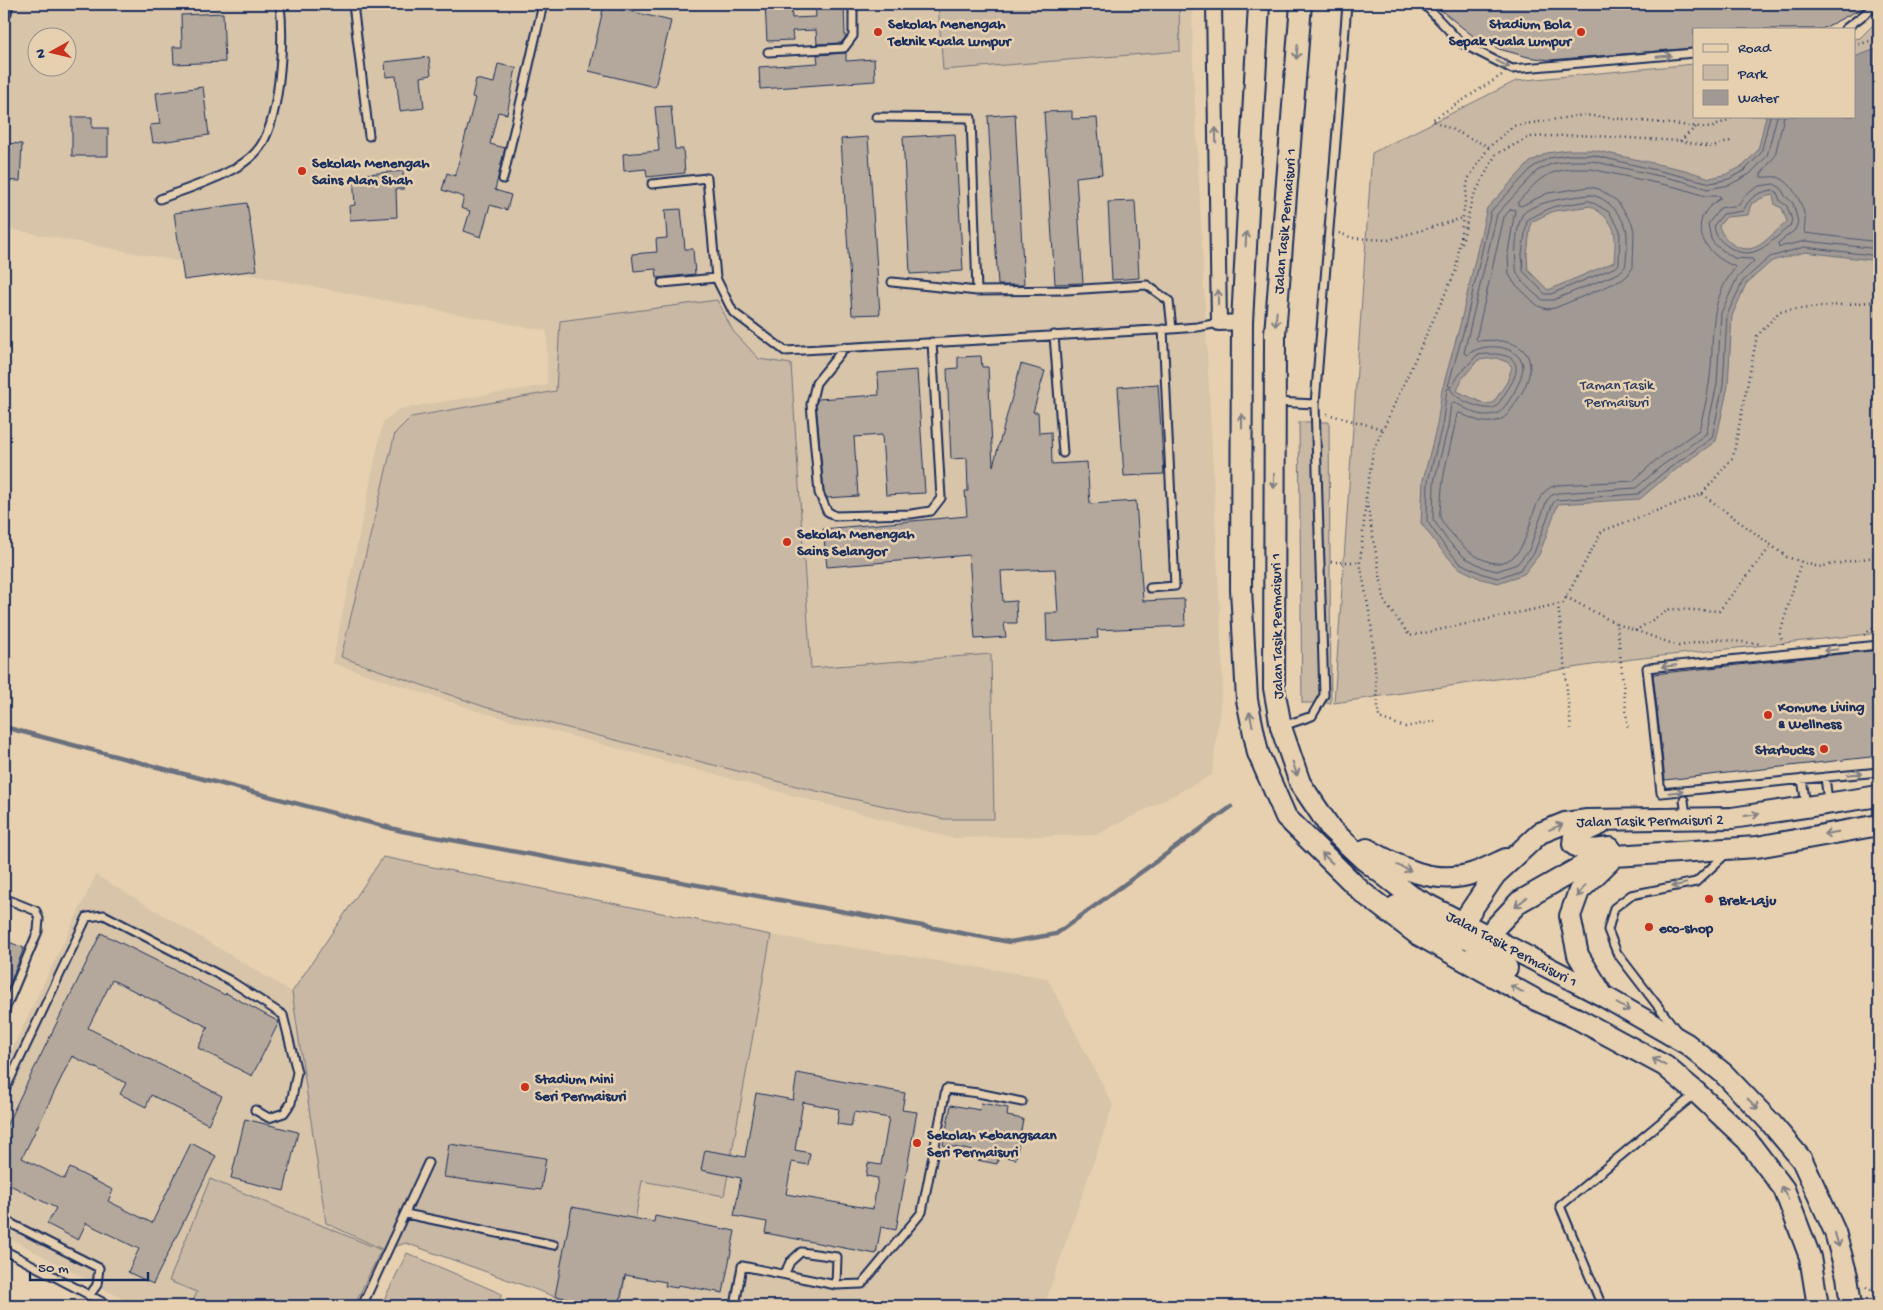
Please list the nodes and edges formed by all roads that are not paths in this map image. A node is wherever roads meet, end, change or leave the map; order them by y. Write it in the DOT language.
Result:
graph roads {
  1 [pos="9,4"];
  2 [pos="280,4"];
  3 [pos="353,4"];
  4 [pos="543,4"];
  5 [pos="853,4"];
  6 [pos="1214,4"];
  7 [pos="1259,4"];
  8 [pos="1301,4"];
  9 [pos="1340,4"];
  10 [pos="1347,4"];
  11 [pos="1424,4"];
  12 [pos="1878,4"];
  13 [pos="7,13"];
  14 [pos="1846,28"];
  15 [pos="768,52"];
  16 [pos="1693,54"];
  17 [pos="876,117"];
  18 [pos="369,136"];
  19 [pos="503,178"];
  20 [pos="652,184"];
  21 [pos="160,199"];
  22 [pos="716,278"];
  23 [pos="892,282"];
  24 [pos="662,283"];
  25 [pos="977,290"];
  26 [pos="1242,322"];
  27 [pos="1219,323"];
  28 [pos="1163,329"];
  29 [pos="1172,329"];
  30 [pos="1054,335"];
  31 [pos="932,342"];
  32 [pos="845,347"];
  33 [pos="1275,402"];
  34 [pos="1315,404"];
  35 [pos="1063,453"];
  36 [pos="1241,557"];
  37 [pos="1274,558"];
  38 [pos="1150,588"];
  39 [pos="1879,645"];
  40 [pos="1281,727"];
  41 [pos="1879,772"];
  42 [pos="1825,777"];
  43 [pos="1802,779"];
  44 [pos="1879,796"];
  45 [pos="1828,804"];
  46 [pos="1806,808"];
  47 [pos="1613,820"];
  48 [pos="1879,825"];
  49 [pos="1330,829"];
  50 [pos="1732,849"];
  51 [pos="1712,850"];
  52 [pos="1517,855"];
  53 [pos="1615,856"];
  54 [pos="1362,892"];
  55 [pos="4,898"];
  56 [pos="1474,933"];
  57 [pos="1603,996"];
  58 [pos="4,1009"];
  59 [pos="1576,1018"];
  60 [pos="1687,1044"];
  61 [pos="4,1092"];
  62 [pos="1697,1093"];
  63 [pos="1022,1102"];
  64 [pos="255,1110"];
  65 [pos="428,1163"];
  66 [pos="406,1214"];
  67 [pos="4,1220"];
  68 [pos="554,1245"];
  69 [pos="4,1250"];
  70 [pos="785,1274"];
  71 [pos="836,1285"];
  72 [pos="89,1296"];
  73 [pos="110,1306"];
  74 [pos="362,1306"];
  75 [pos="735,1306"];
  76 [pos="1602,1306"];
  77 [pos="1818,1306"];
  78 [pos="1850,1306"];
  1 -- 13 [label="lane"];
  2 -- 21 [label="lane"];
  3 -- 18 [label="lane"];
  4 -- 19 [label="lane"];
  5 -- 15 [label="lane"];
  27 -- 6 [label="street, one-way"];
  26 -- 7 [label="main road, Jalan Tasik Permaisuri 1, one-way"];
  8 -- 33 [label="main road, Jalan Tasik Permaisuri 1, one-way"];
  9 -- 10 [label="lane"];
  10 -- 34 [label="lane"];
  11 -- 16 [label="lane, one-way"];
  12 -- 14 [label="lane"];
  17 -- 25 [label="lane"];
  20 -- 22 [label="lane"];
  22 -- 24 [label="lane"];
  22 -- 32 [label="lane"];
  23 -- 25 [label="lane"];
  25 -- 29 [label="lane"];
  26 -- 27 [label="street"];
  36 -- 26 [label="main road, Jalan Tasik Permaisuri 1, one-way"];
  27 -- 29 [label="lane"];
  28 -- 29 [label="lane"];
  28 -- 30 [label="lane"];
  28 -- 38 [label="lane"];
  30 -- 31 [label="lane"];
  30 -- 35 [label="lane"];
  31 -- 32 [label="lane"];
  31 -- 32 [label="lane"];
  33 -- 34 [label="lane"];
  33 -- 37 [label="main road, Jalan Tasik Permaisuri 1, one-way"];
  34 -- 40 [label="lane"];
  36 -- 37 [label="main road"];
  54 -- 36 [label="main road, Jalan Tasik Permaisuri 1, one-way"];
  37 -- 40 [label="main road, Jalan Tasik Permaisuri 1"];
  39 -- 43 [label="lane, one-way"];
  40 -- 49 [label="main road, Jalan Tasik Permaisuri 1, one-way"];
  42 -- 41 [label="lane, one-way"];
  42 -- 43 [label="lane"];
  42 -- 45 [label="lane"];
  43 -- 46 [label="lane"];
  44 -- 45 [label="main road, Jalan Tasik Permaisuri 2"];
  45 -- 46 [label="main road, Jalan Tasik Permaisuri 2"];
  47 -- 46 [label="main road, Jalan Tasik Permaisuri 2, one-way"];
  47 -- 51 [label="main road"];
  52 -- 47 [label="main road, Jalan Tasik Permaisuri 2, one-way"];
  48 -- 50 [label="main road, Jalan Tasik Permaisuri 2, one-way"];
  49 -- 52 [label="main road, one-way"];
  49 -- 56 [label="main road, Jalan Tasik Permaisuri 1"];
  50 -- 51 [label="main road, Jalan Tasik Permaisuri 2"];
  50 -- 60 [label="lane, one-way"];
  51 -- 53 [label="main road, Jalan Tasik Permaisuri 2"];
  52 -- 56 [label="main road, Jalan Tasik Permaisuri 2"];
  53 -- 56 [label="main road, Jalan Tasik Permaisuri 2, one-way"];
  53 -- 57 [label="main road, one-way"];
  54 -- 56 [label="main road"];
  59 -- 54 [label="main road, Jalan Tasik Permaisuri 1, one-way"];
  55 -- 58 [label="lane"];
  56 -- 57 [label="main road, Jalan Tasik Permaisuri 1"];
  56 -- 59 [label="main road"];
  57 -- 60 [label="main road, Jalan Tasik Permaisuri 1, one-way"];
  62 -- 59 [label="main road, Jalan Tasik Permaisuri 1, one-way"];
  60 -- 78 [label="main road, Jalan Tasik Permaisuri 1, one-way"];
  61 -- 64 [label="lane"];
  62 -- 76 [label="lane"];
  77 -- 62 [label="main road, Jalan Tasik Permaisuri 1, one-way"];
  63 -- 71 [label="lane"];
  65 -- 66 [label="lane"];
  66 -- 68 [label="lane"];
  66 -- 74 [label="lane"];
  67 -- 72 [label="lane"];
  69 -- 72 [label="lane"];
  70 -- 71 [label="lane"];
  70 -- 71 [label="lane"];
  70 -- 75 [label="lane"];
  72 -- 73 [label="lane"];
}
